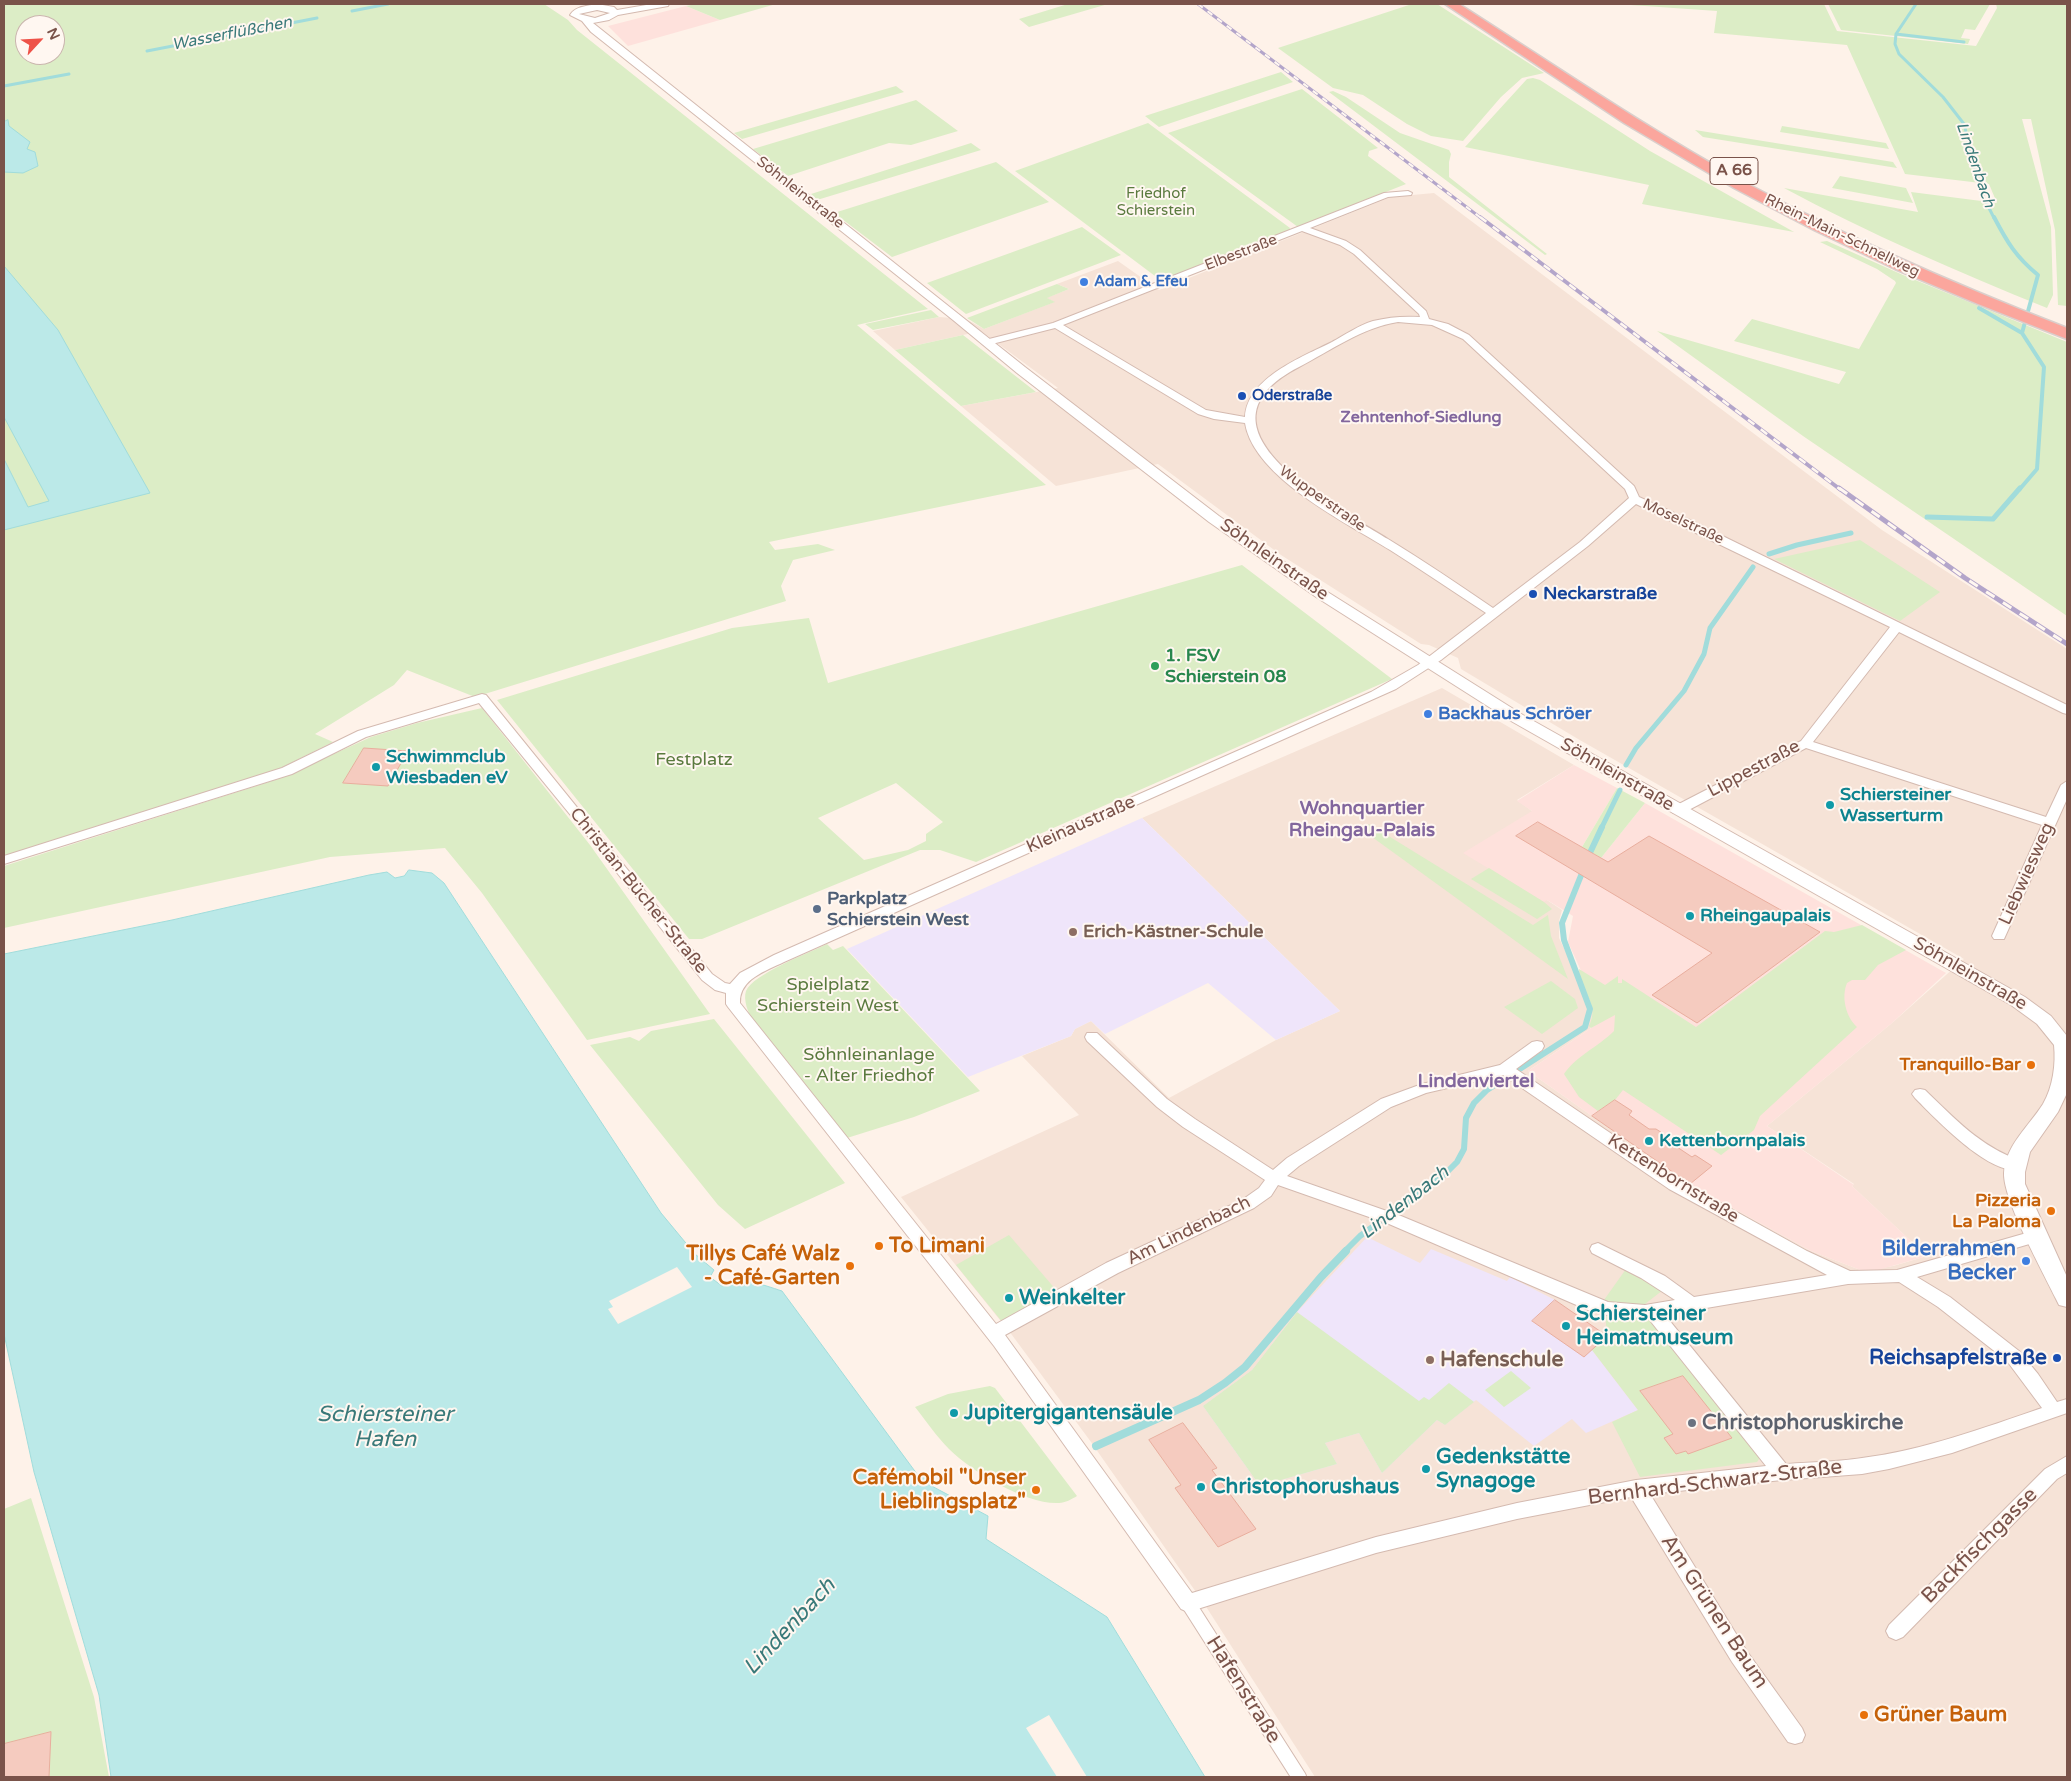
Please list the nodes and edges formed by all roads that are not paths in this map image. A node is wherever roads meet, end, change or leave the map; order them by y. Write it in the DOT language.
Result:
graph roads {
  1 [pos="665,4"];
  2 [pos="1451,4"];
  3 [pos="1466,4"];
  4 [pos="571,7"];
  5 [pos="613,11"];
  6 [pos="604,19"];
  7 [pos="585,20"];
  8 [pos="597,32"];
  9 [pos="1408,193"];
  10 [pos="1304,229"];
  11 [pos="2013,308"];
  12 [pos="1425,320"];
  13 [pos="1056,325"];
  14 [pos="2067,330"];
  15 [pos="988,342"];
  16 [pos="1250,421"];
  17 [pos="1635,499"];
  18 [pos="1493,613"];
  19 [pos="1897,626"];
  20 [pos="1430,664"];
  21 [pos="2067,710"];
  22 [pos="1805,744"];
  23 [pos="2067,785"];
  24 [pos="1678,810"];
  25 [pos="2050,823"];
  26 [pos="4,860"];
  27 [pos="1999,936"];
  28 [pos="734,990"];
  29 [pos="1092,1037"];
  30 [pos="2066,1045"];
  31 [pos="1537,1046"];
  32 [pos="1513,1074"];
  33 [pos="1920,1094"];
  34 [pos="2060,1104"];
  35 [pos="2015,1165"];
  36 [pos="1274,1178"];
  37 [pos="2038,1236"];
  38 [pos="1598,1249"];
  39 [pos="1901,1275"];
  40 [pos="1848,1278"];
  41 [pos="2067,1299"];
  42 [pos="1691,1305"];
  43 [pos="1652,1311"];
  44 [pos="1000,1330"];
  45 [pos="2060,1408"];
  46 [pos="2067,1464"];
  47 [pos="1782,1472"];
  48 [pos="1636,1488"];
  49 [pos="1188,1603"];
  50 [pos="1896,1632"];
  51 [pos="1795,1735"];
  52 [pos="1298,1777"];
  1 -- 5 [label="street"];
  2 -- 11 [label="highway, Rhein-Main-Schnellweg / A 66"];
  3 -- 11 [label="highway, Rhein-Main-Schnellweg / A 66"];
  4 -- 5 [label="street"];
  4 -- 7 [label="street, Söhnleinstraße"];
  5 -- 6 [label="street"];
  6 -- 7 [label="street"];
  6 -- 8 [label="street"];
  7 -- 8 [label="street, Söhnleinstraße"];
  8 -- 15 [label="street, Söhnleinstraße"];
  9 -- 10 [label="street, Elbestraße"];
  10 -- 12 [label="street"];
  10 -- 13 [label="street, Elbestraße"];
  11 -- 14 [label="highway, Rhein-Main-Schnellweg / A 66"];
  12 -- 16 [label="street"];
  12 -- 17 [label="street, Moselstraße"];
  13 -- 15 [label="street, Elbestraße"];
  13 -- 16 [label="street"];
  15 -- 20 [label="street, Söhnleinstraße"];
  16 -- 18 [label="street, Wupperstraße"];
  17 -- 18 [label="street"];
  17 -- 19 [label="street, Moselstraße"];
  18 -- 20 [label="street"];
  19 -- 21 [label="street, Moselstraße"];
  19 -- 22 [label="street, Lippestraße"];
  20 -- 24 [label="street, Söhnleinstraße"];
  20 -- 28 [label="street, Kleinaustraße"];
  22 -- 24 [label="street, Lippestraße"];
  22 -- 25 [label="street"];
  23 -- 25 [label="street, Liebwiesweg"];
  24 -- 30 [label="street, Söhnleinstraße"];
  25 -- 27 [label="street, Liebwiesweg"];
  26 -- 28 [label="street, Christian-Bücher-Straße"];
  28 -- 44 [label="street"];
  29 -- 36 [label="street"];
  30 -- 34 [label="street"];
  31 -- 32 [label="street, Am Lindenbach"];
  32 -- 36 [label="street, Am Lindenbach"];
  32 -- 40 [label="street, Kettenbornstraße"];
  33 -- 35 [label="street"];
  34 -- 35 [label="street"];
  35 -- 37 [label="street"];
  36 -- 43 [label="street"];
  36 -- 44 [label="street, Am Lindenbach"];
  37 -- 39 [label="street"];
  37 -- 41 [label="street"];
  38 -- 42 [label="street"];
  39 -- 40 [label="street"];
  39 -- 45 [label="street"];
  40 -- 42 [label="street"];
  42 -- 43 [label="street"];
  43 -- 47 [label="street"];
  44 -- 49 [label="street"];
  45 -- 47 [label="street, Bernhard-Schwarz-Straße"];
  46 -- 50 [label="street, Backfischgasse"];
  47 -- 48 [label="street, Bernhard-Schwarz-Straße"];
  48 -- 49 [label="street, Bernhard-Schwarz-Straße"];
  48 -- 51 [label="street, Am Grünen Baum"];
  49 -- 52 [label="street, Hafenstraße"];
}
